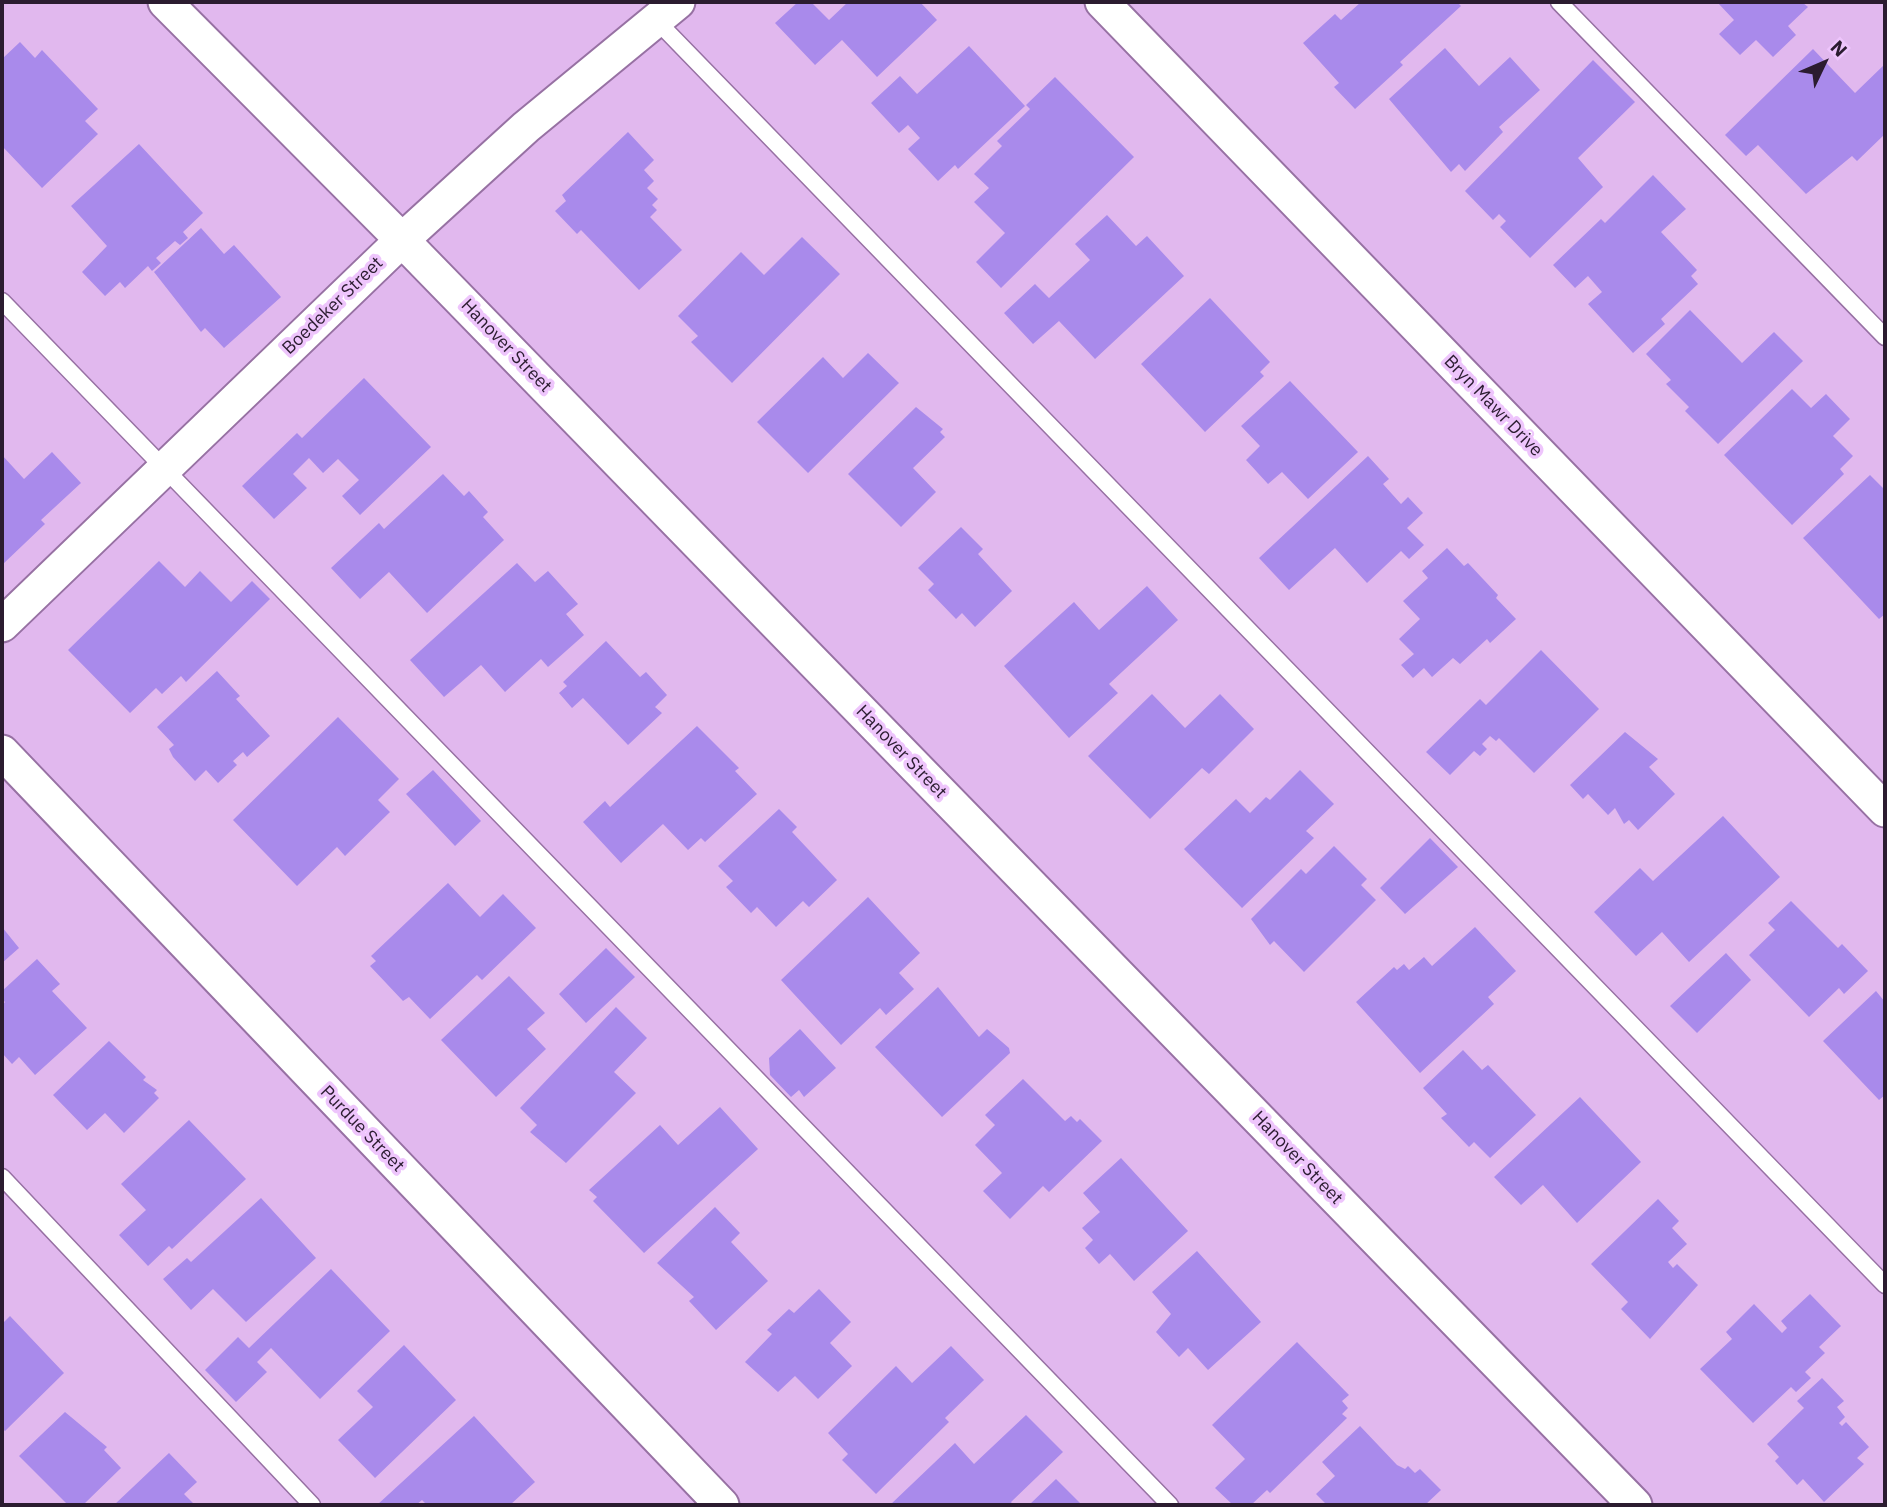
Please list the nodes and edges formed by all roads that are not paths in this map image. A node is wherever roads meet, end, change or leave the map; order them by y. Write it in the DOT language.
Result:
graph roads {
  1 [pos="165,2"];
  2 [pos="1102,2"];
  3 [pos="1559,2"];
  4 [pos="666,10"];
  5 [pos="402,240"];
  6 [pos="2,301"];
  7 [pos="1885,337"];
  8 [pos="164,470"];
  9 [pos="2,625"];
  10 [pos="2,752"];
  11 [pos="1885,810"];
  12 [pos="2,1177"];
  13 [pos="1885,1285"];
  14 [pos="312,1505"];
  15 [pos="722,1505"];
  16 [pos="1170,1505"];
  17 [pos="1635,1505"];
  1 -- 5 [label="street, Hanover Street"];
  2 -- 11 [label="street, Bryn Mawr Drive"];
  3 -- 7 [label="lane"];
  4 -- 5 [label="street, Boedeker Street"];
  4 -- 13 [label="lane"];
  5 -- 8 [label="street, Boedeker Street"];
  5 -- 17 [label="street, Hanover Street"];
  6 -- 8 [label="lane"];
  8 -- 9 [label="street, Boedeker Street"];
  8 -- 16 [label="lane"];
  10 -- 15 [label="street, Purdue Street"];
  12 -- 14 [label="lane"];
}
